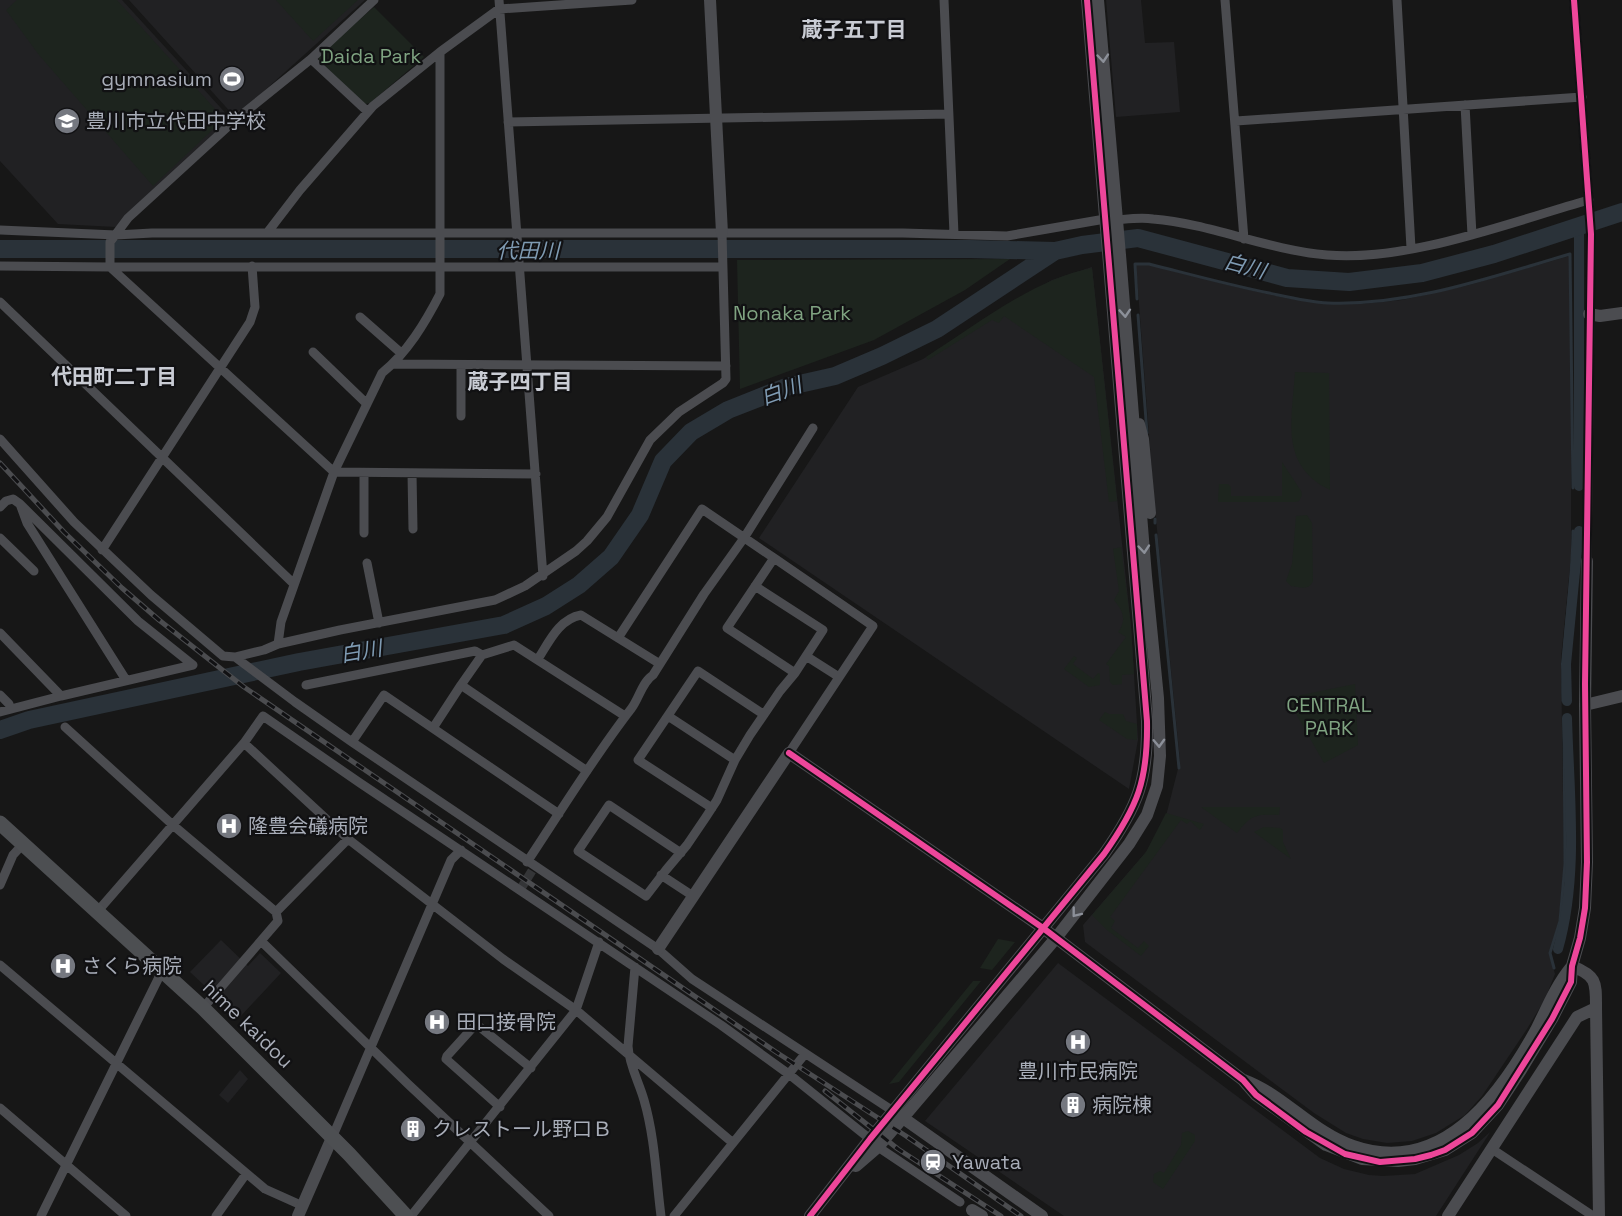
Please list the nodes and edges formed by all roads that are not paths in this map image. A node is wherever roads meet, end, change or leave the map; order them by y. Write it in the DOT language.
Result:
graph roads {
  1 [pos="374,0"];
  2 [pos="632,0"];
  3 [pos="711,0"];
  4 [pos="944,0"];
  5 [pos="1087,0"];
  6 [pos="1098,0"];
  7 [pos="1225,0"];
  8 [pos="1397,0"];
  9 [pos="1574,0"];
  10 [pos="499,4"];
  11 [pos="440,52"];
  12 [pos="311,58"];
  13 [pos="1582,97"];
  14 [pos="1465,105"];
  15 [pos="1403,109"];
  16 [pos="368,112"];
  17 [pos="949,114"];
  18 [pos="716,119"];
  19 [pos="1236,121"];
  20 [pos="508,122"];
  21 [pos="1589,200"];
  22 [pos="1111,224"];
  23 [pos="0,230"];
  24 [pos="267,233"];
  25 [pos="954,234"];
  26 [pos="518,235"];
  27 [pos="1472,235"];
  28 [pos="439,237"];
  29 [pos="722,237"];
  30 [pos="113,239"];
  31 [pos="1244,239"];
  32 [pos="1411,248"];
  33 [pos="722,263"];
  34 [pos="110,264"];
  35 [pos="440,264"];
  36 [pos="520,264"];
  37 [pos="0,266"];
  38 [pos="252,267"];
  39 [pos="0,302"];
  40 [pos="1622,313"];
  41 [pos="1589,314"];
  42 [pos="360,317"];
  43 [pos="313,352"];
  44 [pos="401,353"];
  45 [pos="393,364"];
  46 [pos="461,365"];
  47 [pos="726,366"];
  48 [pos="527,367"];
  49 [pos="221,369"];
  50 [pos="1131,388"];
  51 [pos="367,404"];
  52 [pos="461,416"];
  53 [pos="813,428"];
  54 [pos="0,439"];
  55 [pos="162,457"];
  56 [pos="334,472"];
  57 [pos="364,473"];
  58 [pos="412,473"];
  59 [pos="536,474"];
  60 [pos="20,504"];
  61 [pos="0,507"];
  62 [pos="1150,513"];
  63 [pos="412,529"];
  64 [pos="364,533"];
  65 [pos="0,538"];
  66 [pos="744,538"];
  67 [pos="102,550"];
  68 [pos="774,558"];
  69 [pos="1587,561"];
  70 [pos="367,563"];
  71 [pos="34,571"];
  72 [pos="543,576"];
  73 [pos="294,584"];
  74 [pos="755,586"];
  75 [pos="379,623"];
  76 [pos="0,633"];
  77 [pos="618,638"];
  78 [pos="278,644"];
  79 [pos="482,655"];
  80 [pos="806,656"];
  81 [pos="238,659"];
  82 [pos="538,659"];
  83 [pos="660,664"];
  84 [pos="795,673"];
  85 [pos="839,677"];
  86 [pos="126,680"];
  87 [pos="461,685"];
  88 [pos="306,686"];
  89 [pos="0,695"];
  90 [pos="61,696"];
  91 [pos="1622,696"];
  92 [pos="9,704"];
  93 [pos="1585,705"];
  94 [pos="0,712"];
  95 [pos="763,714"];
  96 [pos="668,716"];
  97 [pos="625,717"];
  98 [pos="65,727"];
  99 [pos="433,728"];
  100 [pos="352,742"];
  101 [pos="244,743"];
  102 [pos="789,753"];
  103 [pos="735,760"];
  104 [pos="587,771"];
  105 [pos="712,808"];
  106 [pos="559,813"];
  107 [pos="0,823"];
  108 [pos="174,826"];
  109 [pos="348,839"];
  110 [pos="23,844"];
  111 [pos="461,850"];
  112 [pos="681,853"];
  113 [pos="527,862"];
  114 [pos="661,875"];
  115 [pos="0,885"];
  116 [pos="693,896"];
  117 [pos="433,905"];
  118 [pos="97,912"];
  119 [pos="276,912"];
  120 [pos="1043,928"];
  121 [pos="1056,938"];
  122 [pos="261,941"];
  123 [pos="599,942"];
  124 [pos="658,949"];
  125 [pos="0,964"];
  126 [pos="1572,966"];
  127 [pos="635,967"];
  128 [pos="162,971"];
  129 [pos="203,1008"];
  130 [pos="1596,1008"];
  131 [pos="576,1010"];
  132 [pos="371,1048"];
  133 [pos="806,1054"];
  134 [pos="628,1056"];
  135 [pos="116,1064"];
  136 [pos="531,1068"];
  137 [pos="790,1075"];
  138 [pos="500,1107"];
  139 [pos="0,1108"];
  140 [pos="898,1114"];
  141 [pos="332,1138"];
  142 [pos="471,1143"];
  143 [pos="733,1143"];
  144 [pos="874,1143"];
  145 [pos="1492,1149"];
  146 [pos="65,1165"];
  147 [pos="246,1174"];
  148 [pos="960,1202"];
  149 [pos="301,1211"];
  150 [pos="41,1216"];
  151 [pos="126,1216"];
  152 [pos="216,1216"];
  153 [pos="406,1216"];
  154 [pos="411,1216"];
  155 [pos="549,1216"];
  156 [pos="661,1216"];
  157 [pos="675,1216"];
  158 [pos="810,1216"];
  159 [pos="1042,1216"];
  160 [pos="1448,1216"];
  161 [pos="1593,1216"];
  162 [pos="1599,1216"];
  1 -- 12 [label="street"];
  2 -- 10 [label="street"];
  3 -- 18 [label="street"];
  4 -- 17 [label="street"];
  5 -- 22 [label="street"];
  6 -- 22 [label="street, one-way"];
  7 -- 19 [label="street"];
  8 -- 15 [label="street"];
  9 -- 13 [label="street"];
  10 -- 11 [label="street"];
  10 -- 20 [label="street"];
  11 -- 16 [label="street"];
  11 -- 28 [label="street"];
  12 -- 16 [label="street"];
  12 -- 30 [label="street"];
  13 -- 14 [label="street"];
  13 -- 21 [label="street"];
  14 -- 15 [label="street"];
  14 -- 27 [label="street"];
  15 -- 19 [label="street"];
  15 -- 32 [label="street"];
  16 -- 24 [label="street"];
  17 -- 18 [label="street"];
  17 -- 25 [label="street"];
  18 -- 20 [label="street"];
  18 -- 29 [label="street"];
  19 -- 31 [label="street"];
  20 -- 26 [label="street"];
  21 -- 27 [label="street"];
  21 -- 41 [label="street"];
  22 -- 25 [label="street"];
  22 -- 31 [label="street"];
  22 -- 50 [label="street, one-way"];
  22 -- 120 [label="street"];
  23 -- 30 [label="street"];
  24 -- 28 [label="street"];
  24 -- 30 [label="street"];
  25 -- 29 [label="street"];
  26 -- 28 [label="street"];
  26 -- 29 [label="street"];
  26 -- 36 [label="street"];
  27 -- 32 [label="street"];
  28 -- 35 [label="street"];
  29 -- 33 [label="street"];
  30 -- 34 [label="street"];
  31 -- 32 [label="street"];
  33 -- 36 [label="street"];
  33 -- 47 [label="street"];
  34 -- 37 [label="street"];
  34 -- 38 [label="street"];
  34 -- 49 [label="street"];
  35 -- 36 [label="street"];
  35 -- 38 [label="street"];
  35 -- 44 [label="street"];
  36 -- 48 [label="street"];
  38 -- 49 [label="street"];
  39 -- 55 [label="street"];
  40 -- 41 [label="street"];
  41 -- 69 [label="street"];
  42 -- 44 [label="street"];
  43 -- 51 [label="street"];
  44 -- 45 [label="street"];
  45 -- 46 [label="street"];
  45 -- 51 [label="street"];
  46 -- 48 [label="street"];
  46 -- 52 [label="street"];
  47 -- 48 [label="street"];
  47 -- 72 [label="street"];
  48 -- 59 [label="street"];
  49 -- 55 [label="street"];
  49 -- 56 [label="street"];
  50 -- 62 [label="street"];
  50 -- 121 [label="street, one-way"];
  51 -- 56 [label="street"];
  53 -- 66 [label="street"];
  54 -- 67 [label="street"];
  55 -- 67 [label="street"];
  55 -- 73 [label="street"];
  56 -- 57 [label="street"];
  56 -- 73 [label="street"];
  57 -- 58 [label="street"];
  57 -- 64 [label="street"];
  58 -- 59 [label="street"];
  58 -- 63 [label="street"];
  59 -- 72 [label="street"];
  60 -- 61 [label="street"];
  60 -- 86 [label="street"];
  60 -- 86 [label="street"];
  65 -- 71 [label="street"];
  66 -- 68 [label="street"];
  66 -- 77 [label="street"];
  66 -- 83 [label="street"];
  67 -- 81 [label="street"];
  68 -- 74 [label="street"];
  68 -- 85 [label="street"];
  69 -- 93 [label="street"];
  70 -- 75 [label="street"];
  72 -- 75 [label="street"];
  73 -- 78 [label="street"];
  74 -- 80 [label="street"];
  74 -- 84 [label="street"];
  75 -- 78 [label="street"];
  76 -- 90 [label="street"];
  77 -- 82 [label="street"];
  77 -- 83 [label="street"];
  78 -- 81 [label="street"];
  79 -- 82 [label="street"];
  79 -- 87 [label="street"];
  79 -- 88 [label="street"];
  80 -- 84 [label="street"];
  80 -- 85 [label="street"];
  81 -- 100 [label="street"];
  82 -- 97 [label="street"];
  83 -- 97 [label="street"];
  84 -- 95 [label="street"];
  85 -- 102 [label="street"];
  86 -- 90 [label="street"];
  87 -- 99 [label="street"];
  87 -- 104 [label="street"];
  89 -- 92 [label="street"];
  90 -- 94 [label="street"];
  91 -- 93 [label="street"];
  93 -- 126 [label="street"];
  95 -- 96 [label="street"];
  95 -- 103 [label="street"];
  96 -- 103 [label="street"];
  96 -- 105 [label="street"];
  97 -- 104 [label="street"];
  98 -- 108 [label="street"];
  99 -- 100 [label="street"];
  99 -- 106 [label="street"];
  100 -- 113 [label="street"];
  101 -- 108 [label="street"];
  101 -- 109 [label="street"];
  101 -- 111 [label="street"];
  102 -- 116 [label="street"];
  102 -- 120 [label="street"];
  103 -- 105 [label="street"];
  104 -- 106 [label="street"];
  105 -- 112 [label="street"];
  106 -- 113 [label="street"];
  107 -- 110 [label="main road, hime kaidou"];
  108 -- 118 [label="street"];
  108 -- 119 [label="street"];
  109 -- 117 [label="street"];
  109 -- 119 [label="street"];
  110 -- 115 [label="street"];
  110 -- 118 [label="main road, hime kaidou"];
  111 -- 117 [label="street"];
  111 -- 123 [label="street"];
  112 -- 114 [label="street"];
  112 -- 114 [label="street"];
  113 -- 124 [label="street"];
  114 -- 116 [label="street"];
  116 -- 124 [label="street"];
  117 -- 131 [label="street"];
  117 -- 132 [label="street"];
  118 -- 128 [label="main road, hime kaidou"];
  119 -- 122 [label="street"];
  120 -- 121 [label="street"];
  120 -- 140 [label="street"];
  121 -- 126 [label="street"];
  121 -- 140 [label="street"];
  122 -- 129 [label="street"];
  122 -- 132 [label="street"];
  123 -- 127 [label="street"];
  123 -- 131 [label="street"];
  124 -- 133 [label="street"];
  125 -- 135 [label="street"];
  126 -- 130 [label="street"];
  127 -- 134 [label="street"];
  127 -- 137 [label="street"];
  128 -- 129 [label="main road, hime kaidou"];
  128 -- 135 [label="street"];
  129 -- 141 [label="main road, hime kaidou"];
  130 -- 145 [label="street"];
  130 -- 162 [label="street"];
  131 -- 134 [label="street"];
  131 -- 136 [label="street"];
  132 -- 141 [label="street"];
  132 -- 142 [label="street"];
  133 -- 137 [label="street"];
  133 -- 140 [label="street"];
  134 -- 143 [label="street"];
  134 -- 156 [label="street"];
  135 -- 146 [label="street"];
  135 -- 147 [label="street"];
  136 -- 138 [label="street"];
  136 -- 138 [label="street"];
  137 -- 143 [label="street"];
  137 -- 144 [label="street"];
  138 -- 142 [label="street"];
  139 -- 146 [label="street"];
  140 -- 144 [label="street"];
  140 -- 159 [label="street"];
  141 -- 149 [label="street"];
  141 -- 153 [label="main road, hime kaidou"];
  142 -- 154 [label="street"];
  142 -- 155 [label="street"];
  143 -- 157 [label="street"];
  144 -- 148 [label="street"];
  144 -- 158 [label="street"];
  145 -- 160 [label="street"];
  145 -- 161 [label="street"];
  146 -- 150 [label="street"];
  146 -- 151 [label="street"];
  147 -- 149 [label="street"];
  147 -- 152 [label="street"];
}
